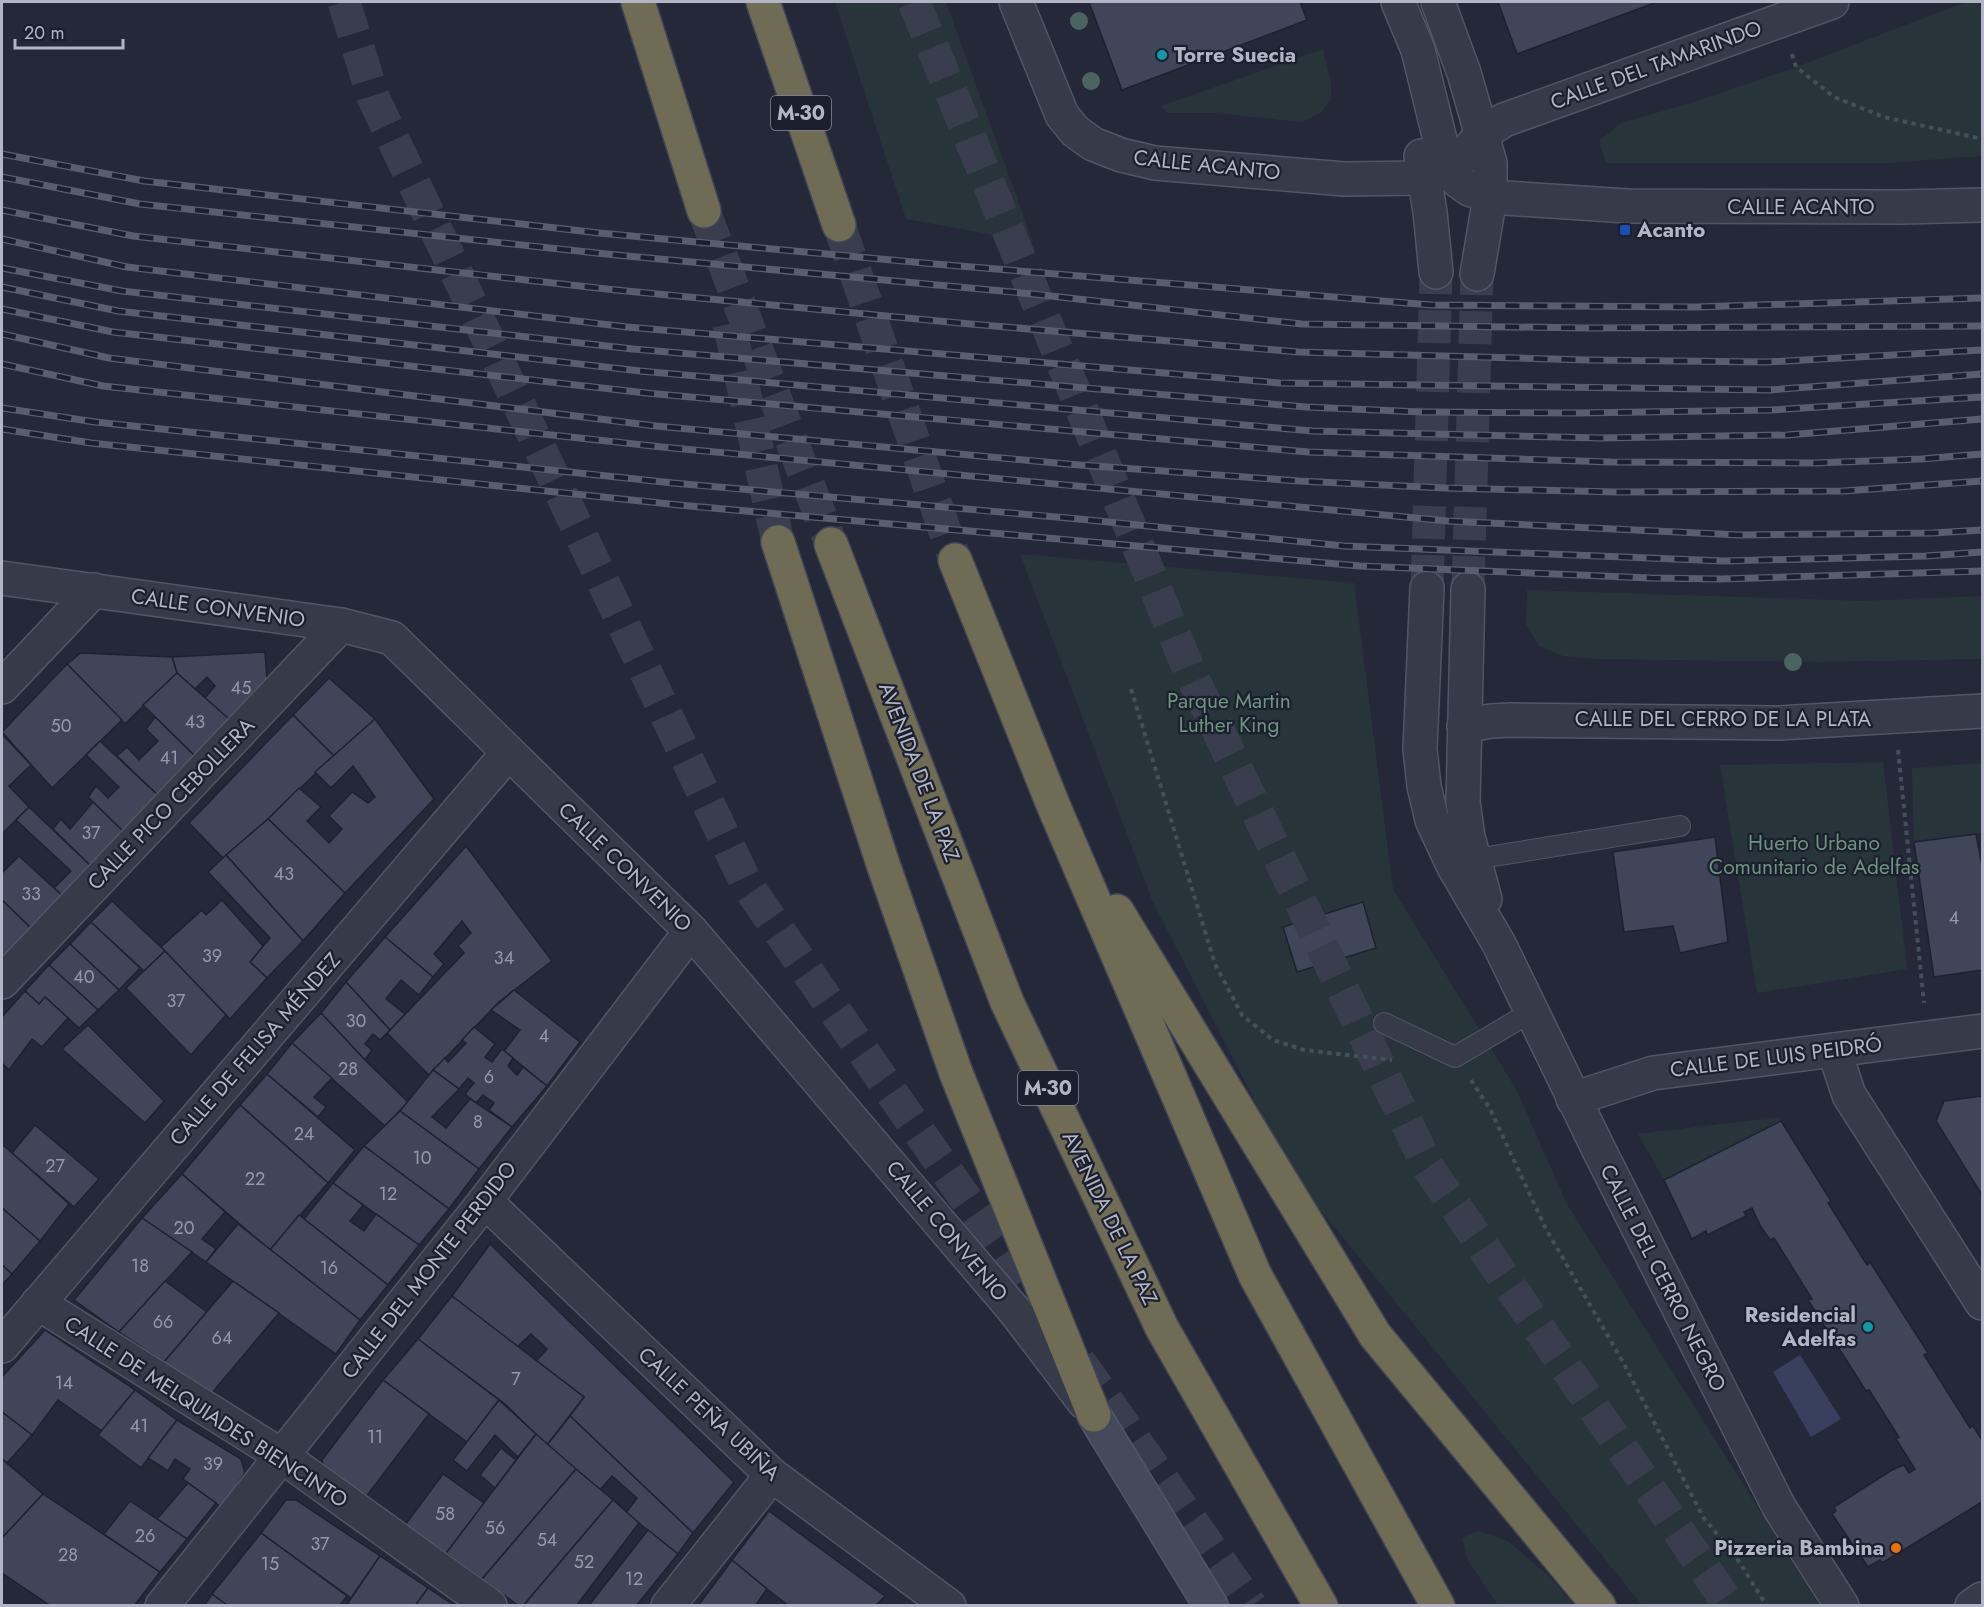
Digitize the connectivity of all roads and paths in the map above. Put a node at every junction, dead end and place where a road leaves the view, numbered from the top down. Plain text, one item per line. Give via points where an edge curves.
1 (626, 2) edge
2 (638, 2) edge
3 (763, 2) edge
4 (1016, 2) edge
5 (1379, 2) edge
6 (1398, 2) edge
7 (1438, 2) edge
8 (1832, 2) edge
9 (1792, 53) dead end
10 (656, 54) junction
11 (1435, 114) junction
12 (1482, 134) junction
13 (1983, 139) edge
14 (1437, 173) junction
15 (1490, 197) junction
16 (1983, 205) edge
17 (704, 211) tunnel mouth
18 (839, 225) tunnel mouth
19 (1436, 272) tunnel mouth
20 (1478, 274) tunnel mouth
21 (778, 542) tunnel mouth
22 (831, 544) tunnel mouth
23 (955, 560) tunnel mouth
24 (2, 578) edge
25 (1427, 588) tunnel mouth
26 (1468, 589) tunnel mouth
27 (94, 590) junction
28 (341, 625) junction
29 (2, 687) edge
30 (1131, 689) dead end
31 (1983, 711) edge
32 (1894, 717) junction
33 (1464, 726) junction
34 (508, 753) junction
35 (1054, 807) junction
36 (1680, 826) dead end
37 (1474, 859) junction
38 (691, 931) junction
39 (1499, 944) junction
40 (2, 982) edge
41 (1531, 1012) junction
42 (1384, 1023) dead end
43 (1983, 1031) edge
44 (1928, 1038) junction
45 (1834, 1050) junction
46 (1455, 1057) junction
47 (1573, 1099) junction
48 (485, 1201) junction
49 (38, 1303) junction
50 (1983, 1304) edge
51 (2, 1346) edge
52 (1094, 1415) junction
53 (282, 1455) junction
54 (772, 1475) junction
55 (1983, 1599) edge
56 (930, 1601) edge
57 (1434, 1601) edge
58 (162, 1605) edge
59 (490, 1605) edge
60 (668, 1605) edge
61 (1211, 1605) edge
62 (1321, 1605) edge
63 (1599, 1605) edge
64 (1767, 1605) edge
65 (1842, 1605) edge
66 (1972, 1605) edge

1 - 10 highway
2 - 10 highway
3 - 18 highway, M-30
4 - 14 street, CALLE ACANTO via 1062,115 1075,131 1094,144 1121,155 1155,163 1344,179
5 - 14 street via 1399,56 1417,127
6 - 11 street, CALLE ACANTO via 1418,50
7 - 12 street
8 - 12 street, CALLE DEL TAMARINDO via 1504,120
9 - 13 path via 1796,67 1834,97 1884,117
10 - 17 highway
11 - 12 street via 1455,133
11 - 14 street, CALLE ACANTO via 1444,156
12 - 14 street via 1460,160
12 - 15 street via 1490,163
14 - 15 street, CALLE ACANTO
14 - 19 street via 1430,212
15 - 16 street, CALLE ACANTO via 1627,206
15 - 20 street
21 - 52 highway via 956,1073
22 - 62 highway, AVENIDA DE LA PAZ / M-30 via 1007,1002 1162,1328
23 - 35 highway
24 - 27 street, CALLE CONVENIO
25 - 39 street, CALLE DEL CERRO NEGRO via 1420,749 1424,786 1432,820 1454,867
26 - 33 street, CALLE DEL CERRO NEGRO
27 - 28 street, CALLE CONVENIO
27 - 29 street
28 - 34 street, CALLE CONVENIO via 392,638
28 - 40 street, CALLE PICO CEBOLLERA
30 - 46 path via 1215,964 1242,1015 1273,1040 1304,1050 1415,1062
31 - 32 street, CALLE DEL CERRO DE LA PLATA
32 - 33 street, CALLE DEL CERRO DE LA PLATA via 1770,723 1511,720
32 - 44 path
33 - 37 street, CALLE DEL CERRO NEGRO via 1463,802
34 - 38 street, CALLE CONVENIO
34 - 49 street, CALLE DE FELISA MÉNDEZ
35 - 57 highway via 1255,1275
35 - 63 highway via 1375,1335
36 - 37 lane
37 - 39 street, CALLE DEL CERRO NEGRO
38 - 48 street, CALLE DEL MONTE PERDIDO
38 - 52 street, CALLE CONVENIO via 1014,1310
39 - 41 street, CALLE DEL CERRO NEGRO
41 - 46 lane
41 - 47 street, CALLE DEL CERRO NEGRO
42 - 46 lane
43 - 44 street, CALLE DE LUIS PEIDRÓ
44 - 45 street, CALLE DE LUIS PEIDRÓ
45 - 47 street, CALLE DE LUIS PEIDRÓ via 1653,1073
45 - 50 street via 1849,1095
46 - 64 path via 1490,1109 1546,1229 1623,1362 1703,1517 1736,1557
47 - 65 street, CALLE DEL CERRO NEGRO via 1779,1507
48 - 53 street, CALLE DEL MONTE PERDIDO
48 - 54 street, CALLE PEÑA UBIÑA
49 - 51 street, CALLE DE FELISA MÉNDEZ
49 - 53 street, CALLE DE MELQUIADES BIENCINTO
52 - 61 main road
53 - 58 street, CALLE DEL MONTE PERDIDO
53 - 59 street, CALLE DE MELQUIADES BIENCINTO
54 - 56 street, CALLE PEÑA UBIÑA
54 - 60 street
55 - 66 street

